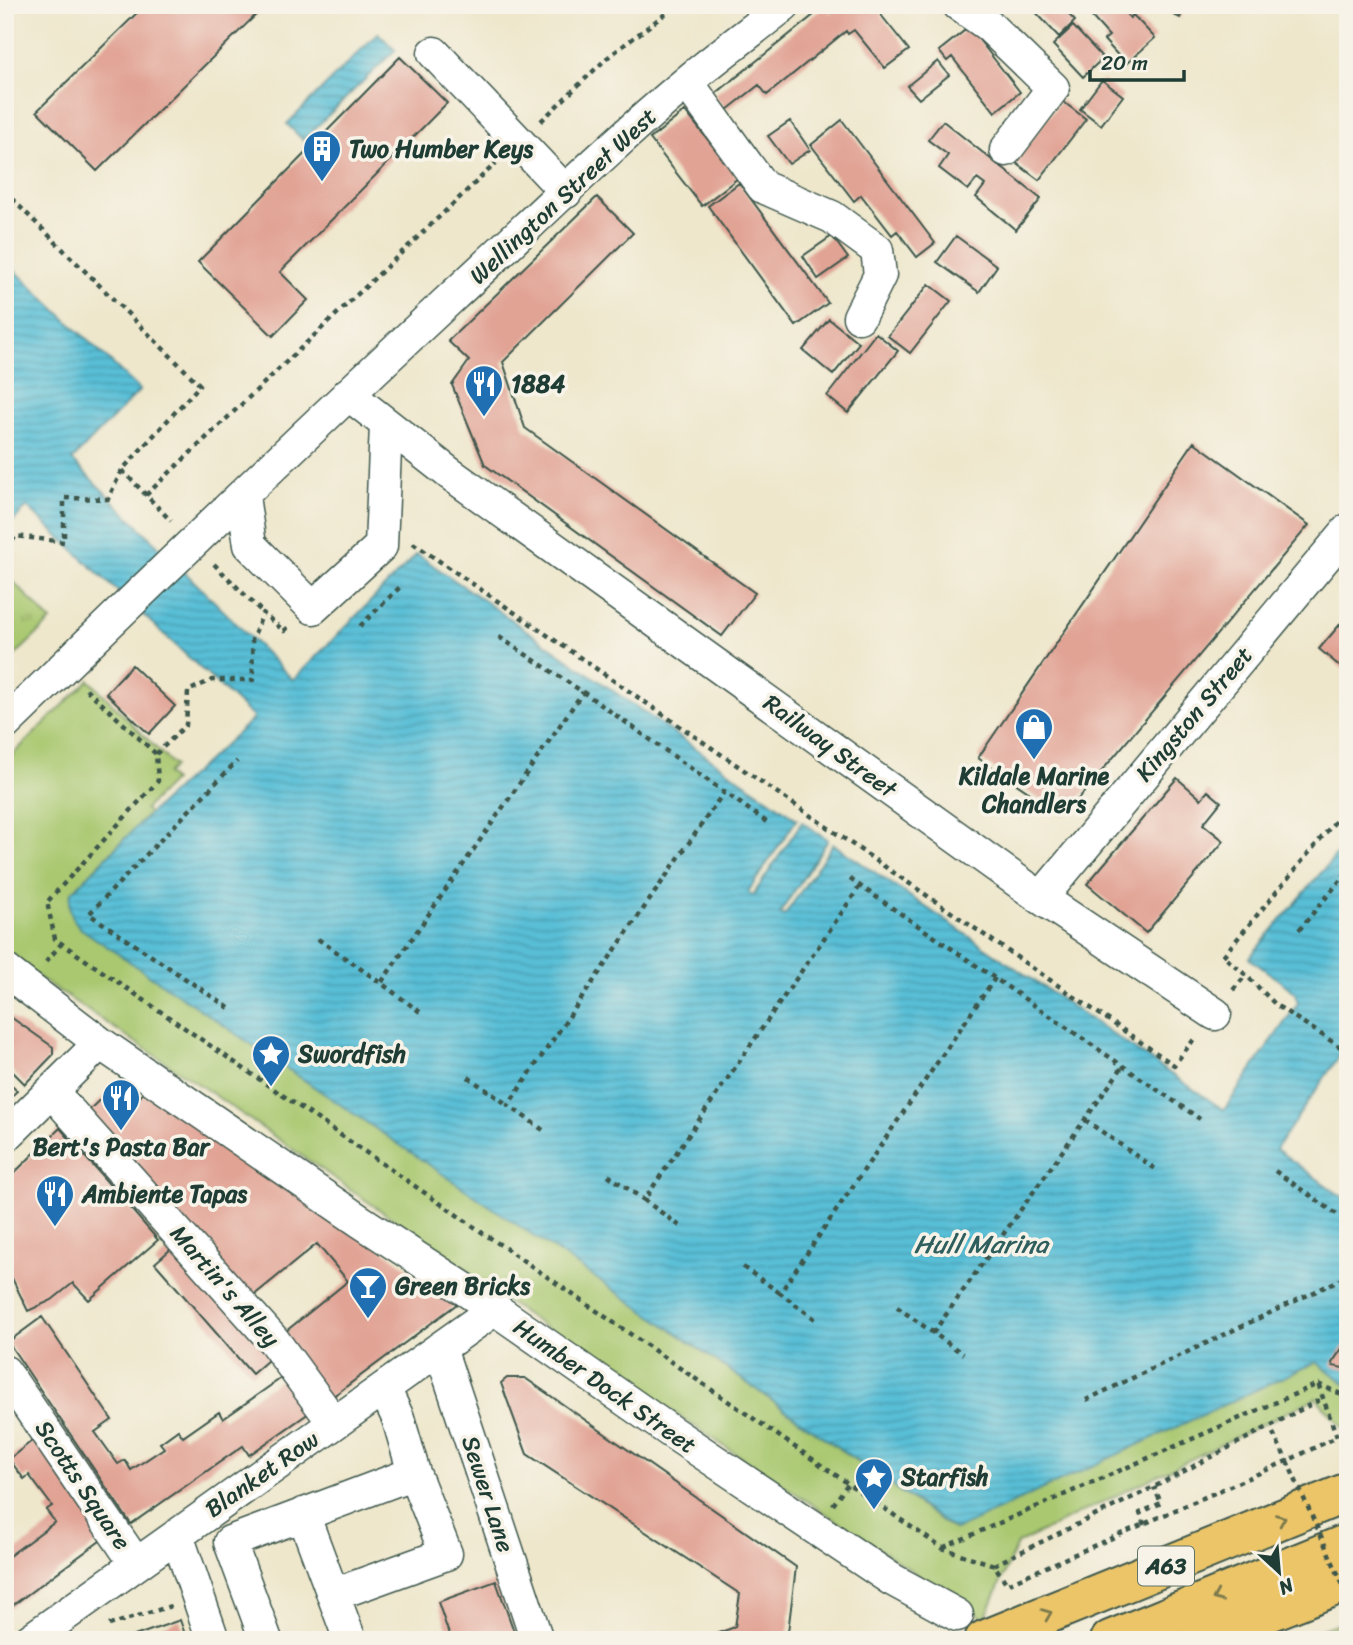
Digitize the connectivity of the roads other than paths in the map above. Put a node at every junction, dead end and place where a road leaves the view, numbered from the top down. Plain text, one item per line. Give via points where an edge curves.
1 (784, 5) edge
2 (959, 5) edge
3 (435, 53) dead end
4 (687, 82) junction
5 (1006, 150) dead end
6 (566, 192) junction
7 (859, 317) dead end
8 (348, 394) junction
9 (386, 425) junction
10 (243, 496) junction
11 (1343, 544) edge
12 (5, 724) edge
13 (1041, 898) junction
14 (5, 970) edge
15 (1215, 1014) road end
16 (92, 1037) junction
17 (52, 1092) junction
18 (5, 1137) edge
19 (495, 1309) junction
20 (440, 1348) junction
21 (5, 1372) edge
22 (384, 1388) junction
23 (334, 1423) junction
24 (414, 1473) junction
25 (1348, 1492) edge
26 (303, 1514) junction
27 (177, 1535) junction
28 (1348, 1543) edge
29 (136, 1564) junction
30 (1348, 1581) edge
31 (333, 1595) junction
32 (971, 1627) edge
33 (67, 1631) edge
34 (30, 1640) edge
35 (213, 1640) edge
36 (266, 1640) edge
37 (350, 1640) edge
38 (537, 1640) edge
39 (1110, 1640) edge
40 (1198, 1640) edge

1 - 4 street, Wellington Street West
2 - 5 street via 989,26 1053,89
3 - 6 street
4 - 6 street, Wellington Street West
4 - 7 street via 763,187 832,216 877,250 880,275
6 - 8 street, Wellington Street West
8 - 9 street
8 - 10 street, Wellington Street West
9 - 10 street via 381,546 313,608 250,545
9 - 13 street, Railway Street
10 - 12 street, Wellington Street West
11 - 13 street, Kingston Street
13 - 15 street, Railway Street
14 - 16 street, Humber Dock Street
16 - 17 street
16 - 19 street, Humber Dock Street
17 - 18 street
17 - 23 street, Martin's Alley via 274,1341
19 - 20 street, Blanket Row
19 - 32 street, Humber Dock Street via 881,1572
20 - 22 street, Blanket Row
20 - 38 street, Sewer Lane
21 - 29 street, Scotts Square
22 - 23 street, Blanket Row
22 - 24 street
23 - 27 street, Blanket Row
24 - 26 street
24 - 31 street via 446,1554
32 -> 25 highway, A63
26 - 31 street
26 - 36 street via 230,1542
27 - 29 street, Blanket Row
27 - 35 street
28 -> 39 highway, A63
29 - 33 street, Blanket Row
30 - 40 highway
31 - 37 street
33 - 34 street, Blanket Row

